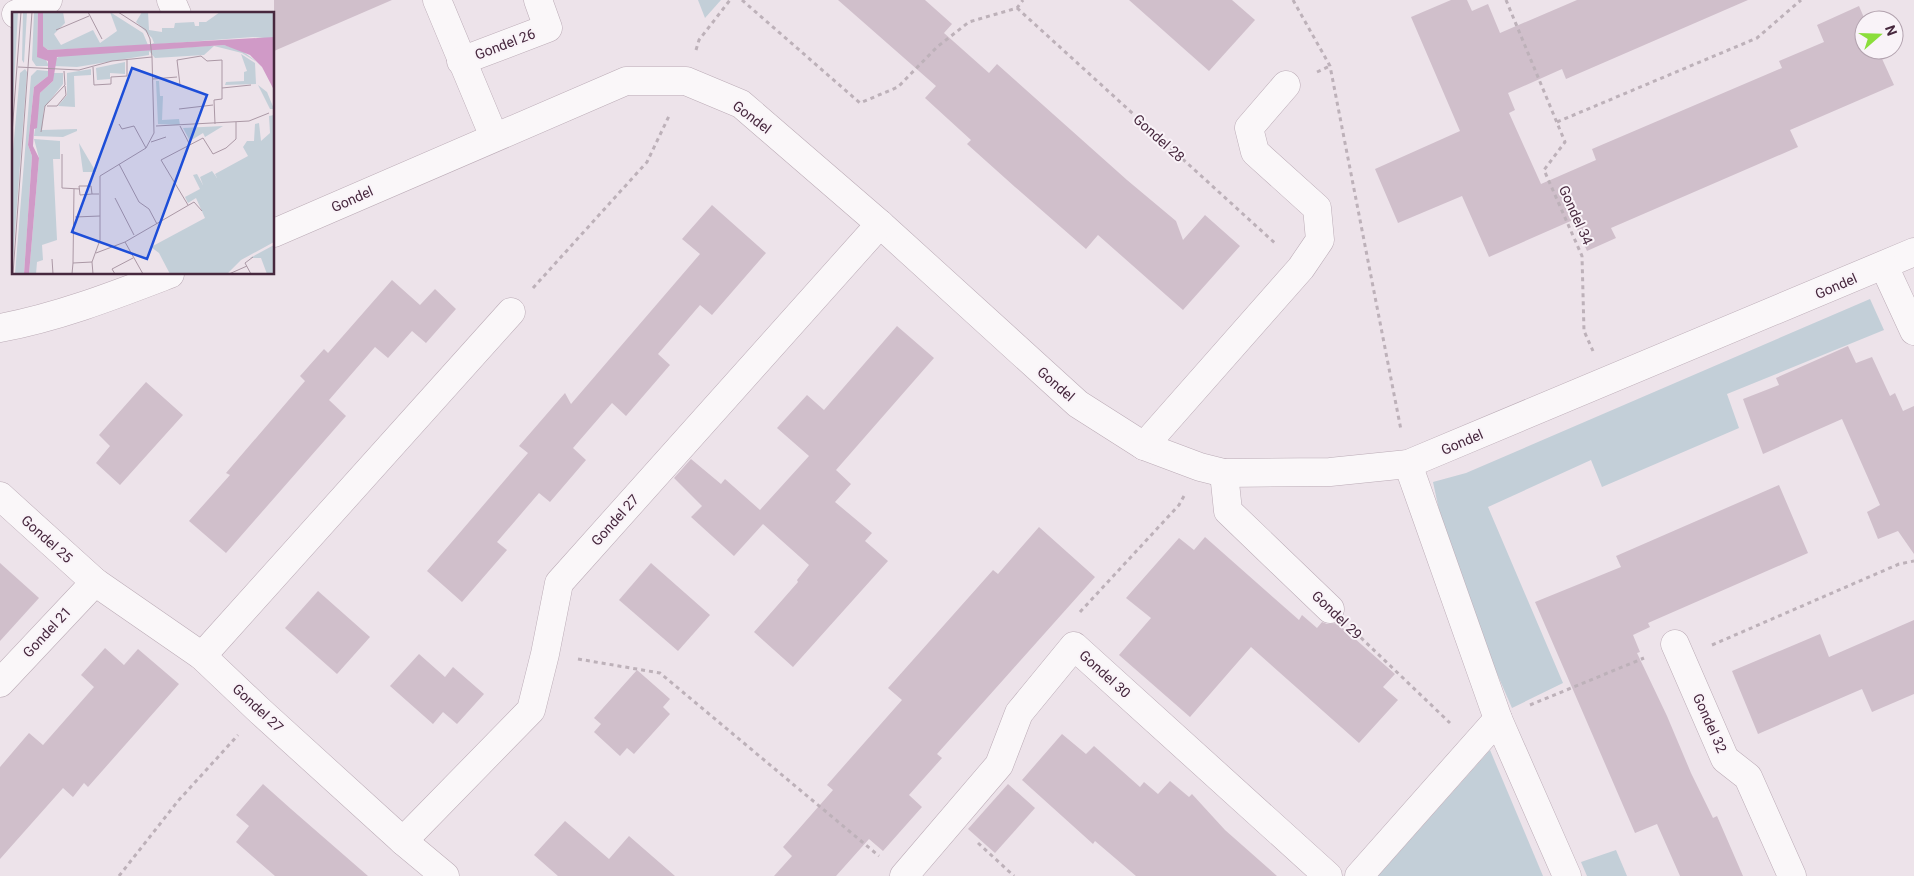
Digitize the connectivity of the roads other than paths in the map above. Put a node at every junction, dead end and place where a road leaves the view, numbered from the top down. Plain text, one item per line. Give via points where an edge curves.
1 (48, 0) edge
2 (171, 0) edge
3 (437, 0) edge
4 (538, 0) edge
5 (20, 12) edge
6 (176, 12) edge
7 (12, 15) edge
8 (0, 21) edge
9 (461, 61) junction
10 (1286, 85) dead end
11 (494, 137) junction
12 (880, 224) junction
13 (275, 232) edge
14 (1914, 252) edge
15 (1884, 266) junction
16 (167, 275) edge
17 (511, 312) road end
18 (0, 328) edge
19 (1914, 331) edge
20 (1144, 446) junction
21 (1408, 464) junction
22 (1212, 470) junction
23 (0, 496) edge
24 (95, 582) junction
25 (1330, 609) road end
26 (1675, 644) dead end
27 (202, 656) junction
28 (0, 683) edge
29 (1498, 719) junction
30 (403, 841) junction
31 (445, 876) edge
32 (904, 876) edge
33 (1328, 876) edge
34 (1359, 876) edge
35 (1567, 876) edge
36 (1792, 876) edge

1 - 5 street
2 - 6 street
3 - 9 street, Gondel 26
4 - 9 street, Gondel 26 via 548,28
7 - 8 street
9 - 11 street, Gondel 26
10 - 20 street via 1249,128 1255,152 1316,208 1320,240 1302,268
11 - 12 street, Gondel via 626,80 686,81 740,104
11 - 13 street, Gondel
12 - 20 street, Gondel via 1078,404
12 - 30 street, Gondel 27 via 559,583 531,710
14 - 15 street, Gondel
15 - 19 street
15 - 21 street, Gondel
16 - 18 street via 99,301
17 - 27 street
20 - 22 street, Gondel
21 - 22 street, Gondel via 1330,472
21 - 29 street
22 - 25 street, Gondel 29 via 1228,511
23 - 24 street, Gondel 25
24 - 27 street, Gondel 27
24 - 28 street, Gondel 21
26 - 36 street, Gondel 32 via 1725,759 1748,777
27 - 30 street, Gondel 27
29 - 34 street
29 - 35 street
30 - 31 street, Gondel 27
32 - 33 street, Gondel 30 via 999,765 1019,712 1074,646

